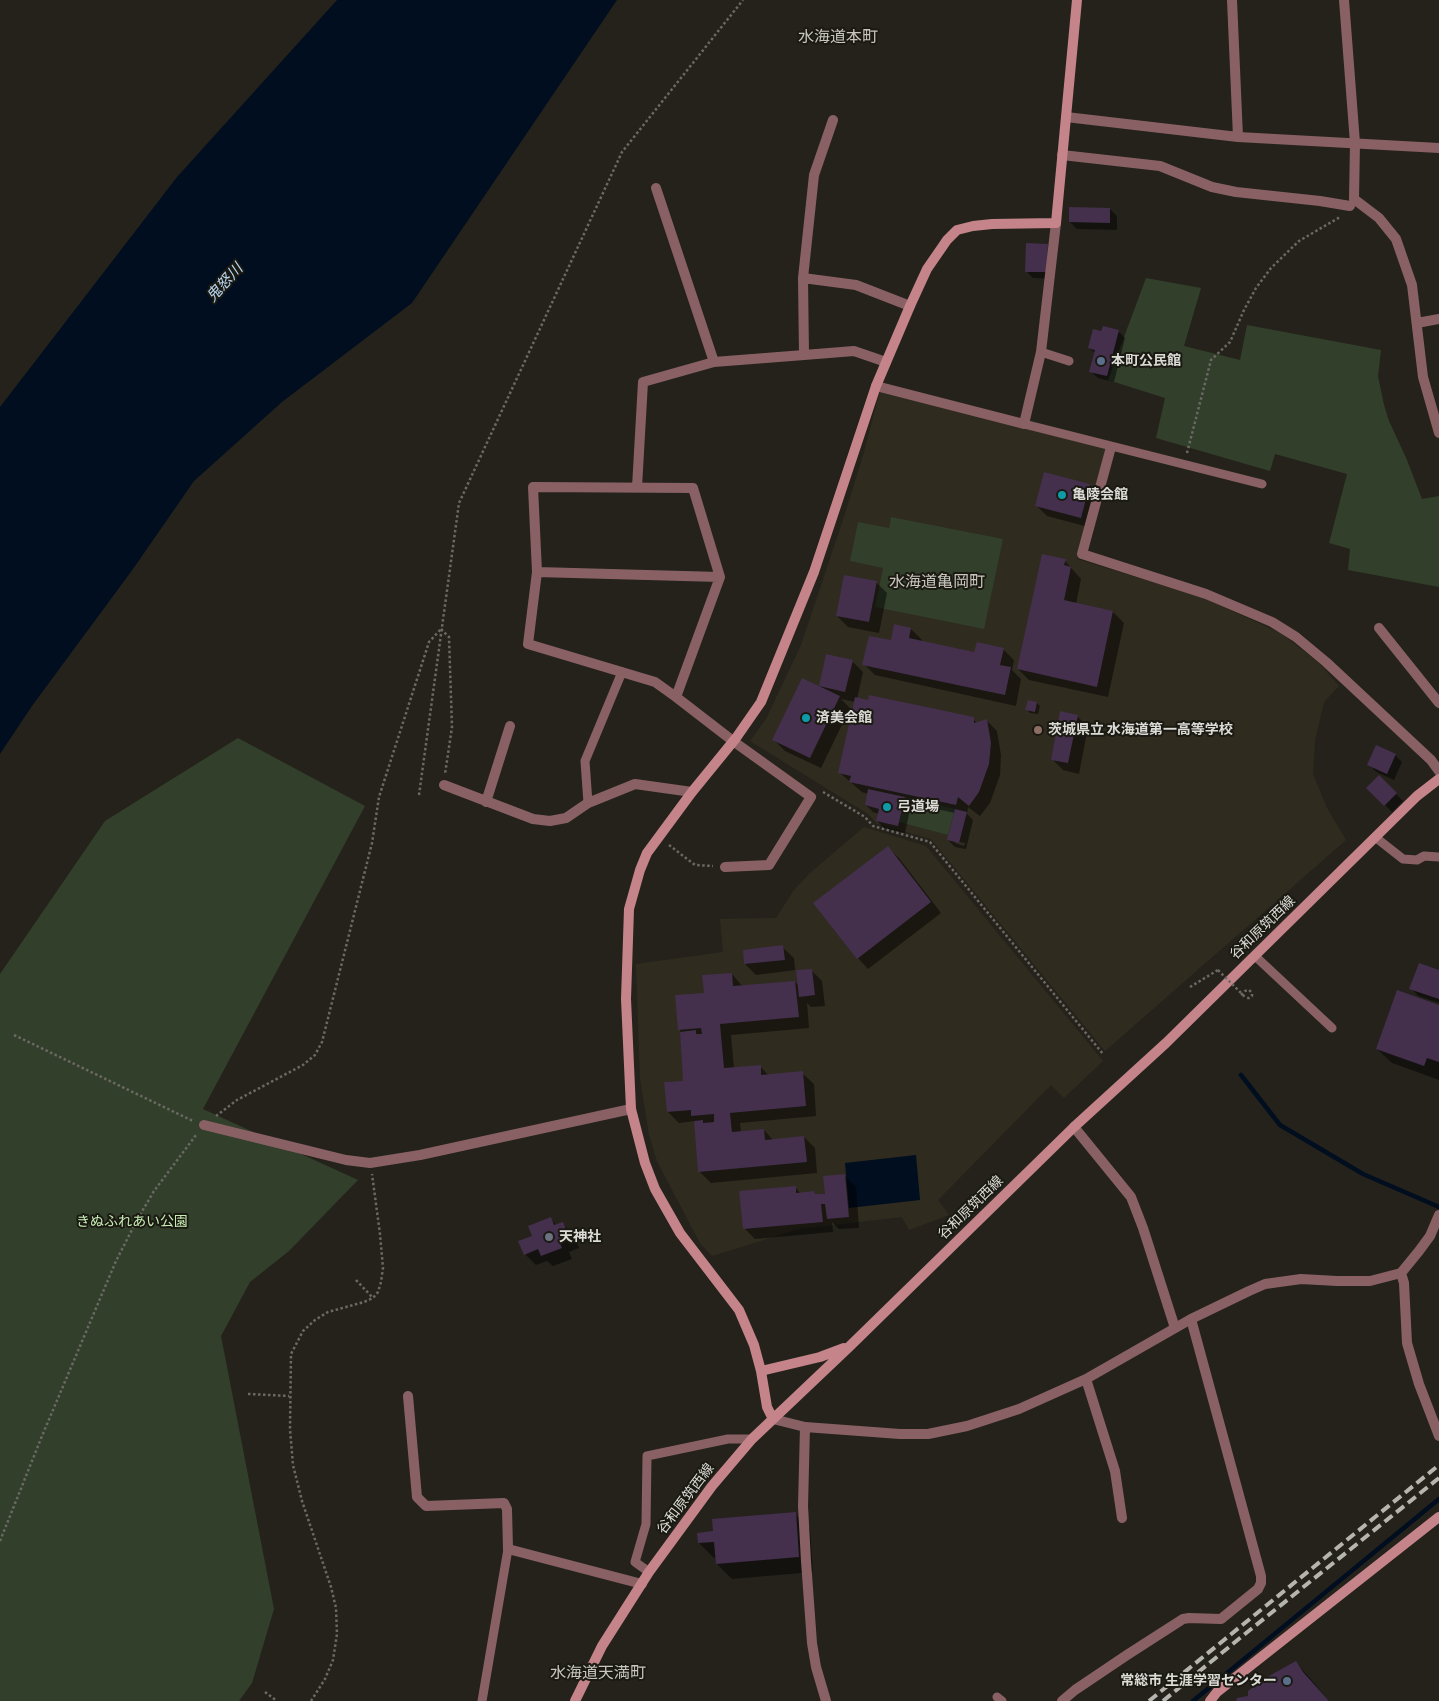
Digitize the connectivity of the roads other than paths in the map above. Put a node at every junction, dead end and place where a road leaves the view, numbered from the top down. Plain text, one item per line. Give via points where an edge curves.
1 (1077, 0) edge
2 (1232, 0) edge
3 (1344, 0) edge
4 (1066, 117) junction
5 (833, 120) dead end
6 (1238, 137) junction
7 (1355, 143) junction
8 (1439, 148) edge
9 (1062, 155) junction
10 (656, 188) dead end
11 (1349, 207) junction
12 (1056, 223) junction
13 (803, 278) junction
14 (910, 306) junction
15 (1439, 319) edge
16 (1417, 323) junction
17 (1041, 352) junction
18 (804, 355) junction
19 (1069, 361) dead end
20 (714, 362) junction
21 (886, 362) junction
22 (876, 386) junction
23 (1024, 424) junction
24 (1439, 432) edge
25 (1111, 447) junction
26 (1262, 484) dead end
27 (636, 487) junction
28 (537, 572) junction
29 (720, 577) junction
30 (1379, 628) dead end
31 (622, 672) junction
32 (676, 697) junction
33 (1439, 703) edge
34 (510, 726) dead end
35 (733, 742) junction
36 (1439, 770) edge
37 (1439, 779) edge
38 (444, 785) road end
39 (692, 792) junction
40 (486, 802) junction
41 (588, 803) junction
42 (1375, 837) junction
43 (1439, 857) edge
44 (725, 866) road end
45 (1255, 956) junction
46 (1332, 1028) dead end
47 (631, 1109) junction
48 (204, 1125) road end
49 (1074, 1127) junction
50 (1439, 1215) edge
51 (1401, 1273) junction
52 (1191, 1319) junction
53 (1175, 1328) junction
54 (850, 1346) junction
55 (761, 1371) junction
56 (1086, 1379) junction
57 (408, 1396) dead end
58 (773, 1420) junction
59 (805, 1428) junction
60 (1439, 1436) edge
61 (752, 1439) junction
62 (1439, 1517) edge
63 (1122, 1518) dead end
64 (508, 1549) junction
65 (649, 1572) junction
66 (642, 1584) junction
67 (482, 1701) edge
68 (575, 1701) edge
69 (826, 1701) edge
70 (1062, 1701) edge
71 (1210, 1701) edge

1 - 4 street
2 - 6 street
3 - 7 street
4 - 6 street
4 - 9 street
5 - 13 street via 814,175
6 - 7 street
7 - 8 street
7 - 11 street
9 - 11 street via 1160,166 1212,187
9 - 12 street
10 - 20 street
11 - 16 street via 1379,218 1396,238 1412,285
12 - 14 street via 992,224 957,230 927,269
12 - 17 street
13 - 14 street via 856,285
13 - 18 street
14 - 21 street
15 - 16 street
16 - 24 street via 1422,377
17 - 19 lane
17 - 23 street
18 - 20 street
18 - 21 street via 854,352
20 - 27 street via 643,382
21 - 22 street
22 - 23 street
22 - 35 street via 798,614 761,702
23 - 25 lane
25 - 26 lane
25 - 36 street via 1082,554 1206,594 1272,622 1333,668
27 - 28 street via 533,487
27 - 29 street via 693,488
28 - 29 street
28 - 31 street via 528,644
29 - 32 street
30 - 33 street
31 - 32 street via 656,682
31 - 41 lane via 585,761
32 - 35 street
34 - 40 street
35 - 39 street
35 - 44 street via 811,797 770,865
37 - 42 street, 谷和原筑西線
38 - 40 street
39 - 41 street via 635,784
39 - 47 street via 647,853 628,908 626,999
40 - 41 street via 533,819 550,821 566,818
42 - 43 lane via 1403,858
42 - 45 street, 谷和原筑西線
45 - 46 lane
45 - 49 street, 谷和原筑西線
47 - 48 street via 370,1163
47 - 55 street via 645,1163 656,1189 680,1233 738,1310 754,1345
49 - 53 street via 1131,1197
49 - 54 street, 谷和原筑西線
50 - 51 street via 1430,1236
51 - 52 street via 1370,1281 1279,1281 1248,1290
51 - 60 street via 1407,1343
52 - 53 street
52 - 70 street via 1261,1583 1221,1619 1183,1619
53 - 56 street
54 - 55 street
54 - 58 street, 谷和原筑西線
55 - 58 street via 764,1395
56 - 59 street via 1019,1409 968,1426 928,1434
56 - 63 street via 1115,1471
57 - 64 street via 417,1497 426,1506 504,1503
58 - 59 street
58 - 61 street, 谷和原筑西線
59 - 69 street via 803,1506 812,1643
61 - 65 street, 谷和原筑西線 via 712,1486
61 - 65 lane via 728,1439 647,1456 646,1524 636,1562
62 - 71 street via 1233,1679
64 - 66 street
64 - 67 lane
65 - 66 street, 谷和原筑西線
66 - 68 street, 谷和原筑西線 via 602,1646

